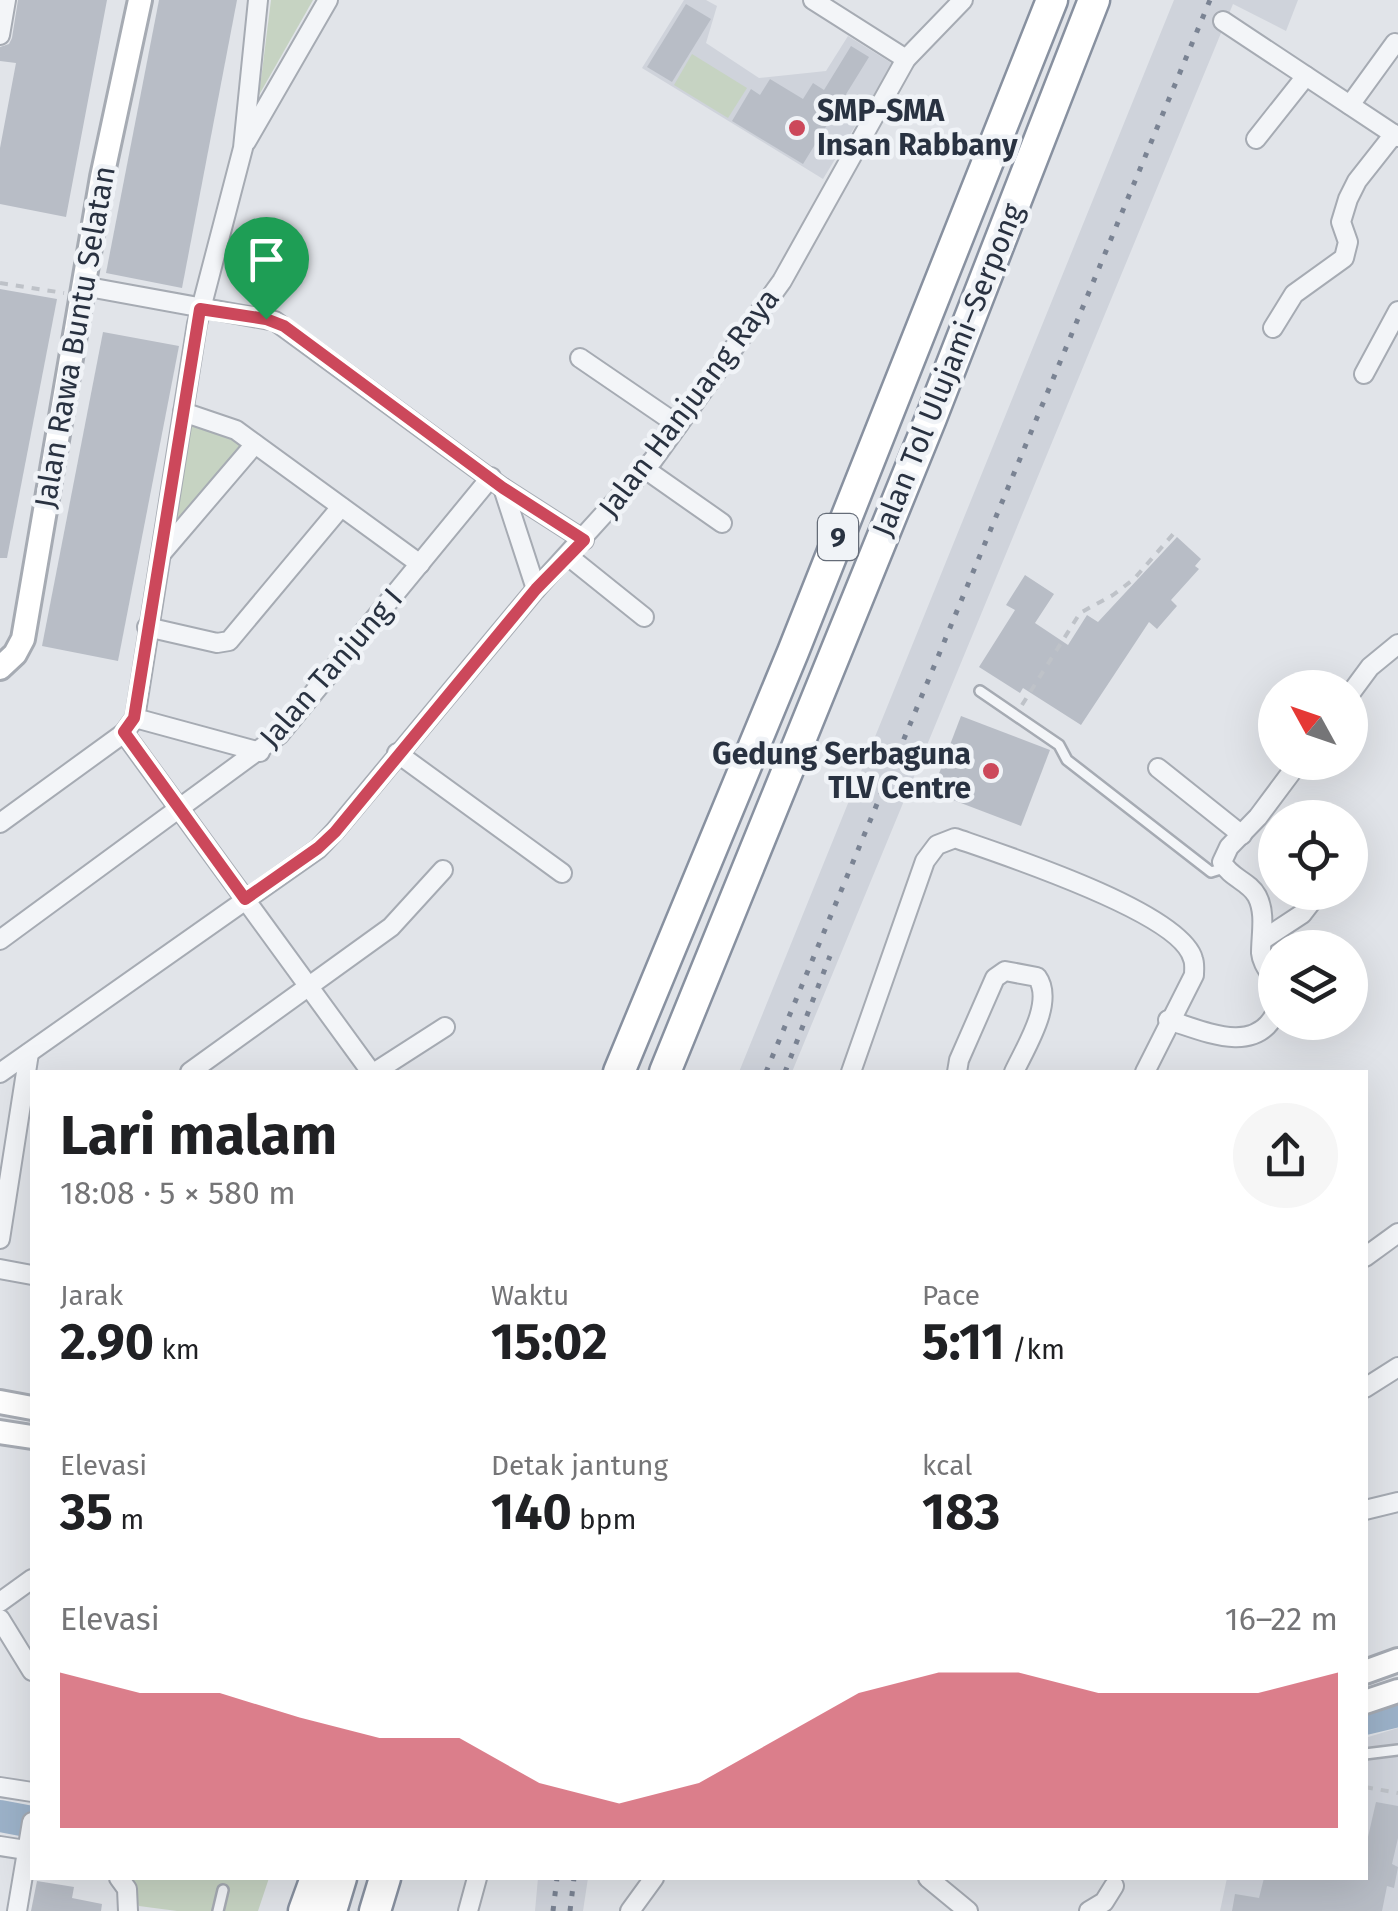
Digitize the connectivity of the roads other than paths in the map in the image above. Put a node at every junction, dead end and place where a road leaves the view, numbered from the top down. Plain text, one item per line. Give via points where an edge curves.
1 (6, 0) edge
2 (140, 0) edge
3 (258, 0) edge
4 (328, 0) edge
5 (814, 0) edge
6 (963, 0) edge
7 (1052, 0) edge
8 (1094, 0) edge
9 (1223, 20) dead end
10 (0, 36) edge
11 (1395, 43) dead end
12 (906, 59) junction
13 (1306, 76) junction
14 (1350, 105) junction
15 (1396, 135) edge
16 (1256, 139) dead end
17 (243, 148) junction
18 (82, 291) junction
19 (200, 309) junction
20 (1398, 311) edge
21 (1273, 328) dead end
22 (580, 358) dead end
23 (1364, 374) dead end
24 (183, 412) junction
25 (678, 425) junction
26 (255, 444) junction
27 (645, 469) junction
28 (497, 482) junction
29 (341, 506) junction
30 (722, 523) dead end
31 (584, 540) junction
32 (159, 556) junction
33 (568, 556) junction
34 (420, 564) junction
35 (536, 589) junction
36 (644, 617) dead end
37 (147, 627) junction
38 (1398, 644) edge
39 (0, 668) edge
40 (1368, 670) edge
41 (980, 691) dead end
42 (130, 725) junction
43 (260, 752) junction
44 (398, 752) junction
45 (1158, 768) dead end
46 (1284, 780) edge
47 (181, 809) junction
48 (0, 823) edge
49 (1242, 834) junction
50 (1224, 868) junction
51 (443, 870) dead end
52 (562, 873) dead end
53 (245, 899) junction
54 (1305, 910) edge
55 (1263, 930) edge
56 (1278, 930) edge
57 (0, 940) edge
58 (308, 986) junction
59 (1168, 1020) junction
60 (445, 1027) dead end
61 (1258, 1032) edge
62 (29, 1053) junction
63 (193, 1070) edge
64 (371, 1070) edge
65 (376, 1070) edge
66 (620, 1070) edge
67 (665, 1070) edge
68 (852, 1070) edge
69 (956, 1070) edge
70 (1015, 1070) edge
71 (1145, 1070) edge
72 (0, 1073) edge
73 (6, 1164) edge
74 (1398, 1232) edge
75 (0, 1238) edge
76 (1368, 1255) edge
77 (0, 1269) edge
78 (30, 1275) edge
79 (1398, 1367) edge
80 (1368, 1386) edge
81 (0, 1402) edge
82 (30, 1408) edge
83 (0, 1432) edge
84 (30, 1437) edge
85 (1398, 1502) edge
86 (1368, 1509) edge
87 (30, 1580) edge
88 (0, 1602) edge
89 (0, 1619) edge
90 (1398, 1660) edge
91 (30, 1668) edge
92 (1368, 1671) edge
93 (1398, 1691) edge
94 (1368, 1701) edge
95 (1398, 1750) edge
96 (1368, 1754) edge
97 (0, 1787) edge
98 (30, 1792) edge
99 (30, 1841) edge
100 (0, 1846) edge
101 (120, 1880) edge
102 (315, 1880) edge
103 (339, 1880) edge
104 (384, 1880) edge
105 (400, 1880) edge
106 (476, 1880) edge
107 (653, 1880) edge
108 (930, 1880) edge
109 (1114, 1886) dead end
110 (223, 1890) dead end
111 (17, 1911) edge
112 (128, 1911) edge
113 (218, 1911) edge
114 (304, 1911) edge
115 (330, 1911) edge
116 (375, 1911) edge
117 (392, 1911) edge
118 (468, 1911) edge
119 (630, 1911) edge
120 (968, 1911) edge
121 (1089, 1911) edge

1 - 10 street
2 - 18 street, Jalan Rawa Buntu Selatan
3 - 17 street
4 - 17 street
5 - 12 street
6 - 12 street, Jalan Hanjuang Raya
7 - 66 highway, Jalan Tol Ulujami–Serpong / 9
8 - 67 highway, Jalan Tol Ulujami–Serpong / 9
9 - 13 street
11 - 14 street
12 - 25 street, Jalan Hanjuang Raya via 782,281
13 - 14 street
13 - 16 street
14 - 15 street
15 - 21 street via 1348,199 1341,222 1348,242 1344,258 1294,294
17 - 19 street
18 - 19 street
18 - 39 street, Jalan Rawa Buntu Selatan via 23,639
19 - 24 street
19 - 28 street via 276,322
20 - 23 street
22 - 25 street
24 - 26 street
24 - 32 street
25 - 27 street, Jalan Hanjuang Raya
26 - 29 street
26 - 32 street
27 - 30 street
27 - 31 street, Jalan Hanjuang Raya
28 - 31 street
28 - 34 street, Jalan Tanjung I
28 - 35 street
29 - 34 street
29 - 37 street via 228,641
31 - 33 street, Jalan Hanjuang Raya
32 - 37 street
33 - 35 street, Jalan Hanjuang Raya
33 - 36 street
34 - 43 street, Jalan Tanjung I
35 - 44 street, Jalan Hanjuang Raya
37 - 42 street
38 - 40 street
41 - 50 lane via 1059,745 1066,760 1211,872
42 - 43 street
42 - 47 street
42 - 48 street
43 - 47 street, Jalan Tanjung I
44 - 52 street
44 - 53 street, Jalan Hanjuang Raya via 318,848
45 - 49 street
46 - 49 street
47 - 53 street
47 - 57 street, Jalan Tanjung I
49 - 50 street via 1225,852
50 - 55 street via 1258,898
51 - 58 street via 391,926
53 - 58 street
53 - 62 street, Jalan Hanjuang Raya
54 - 56 street
58 - 63 street
58 - 64 street
59 - 61 street via 1233,1040
59 - 68 street via 1194,975 1193,958 1167,930 1097,890 954,838 937,845 925,861
59 - 71 street
60 - 65 street
62 - 72 street, Jalan Hanjuang Raya
62 - 73 street
69 - 70 street via 995,978 1006,971 1037,978 1044,990
73 - 75 street
74 - 76 street
77 - 78 street
79 - 80 street
81 - 82 street
83 - 84 street
85 - 86 street
87 - 88 street
89 - 91 street
90 - 92 street
93 - 94 street
95 - 96 lane
97 - 98 street
99 - 100 street
99 - 111 street
101 - 112 street
102 - 114 highway
103 - 115 highway
104 - 116 highway
105 - 117 highway
106 - 118 street
107 - 119 street
108 - 120 street
109 - 121 street
110 - 113 lane

